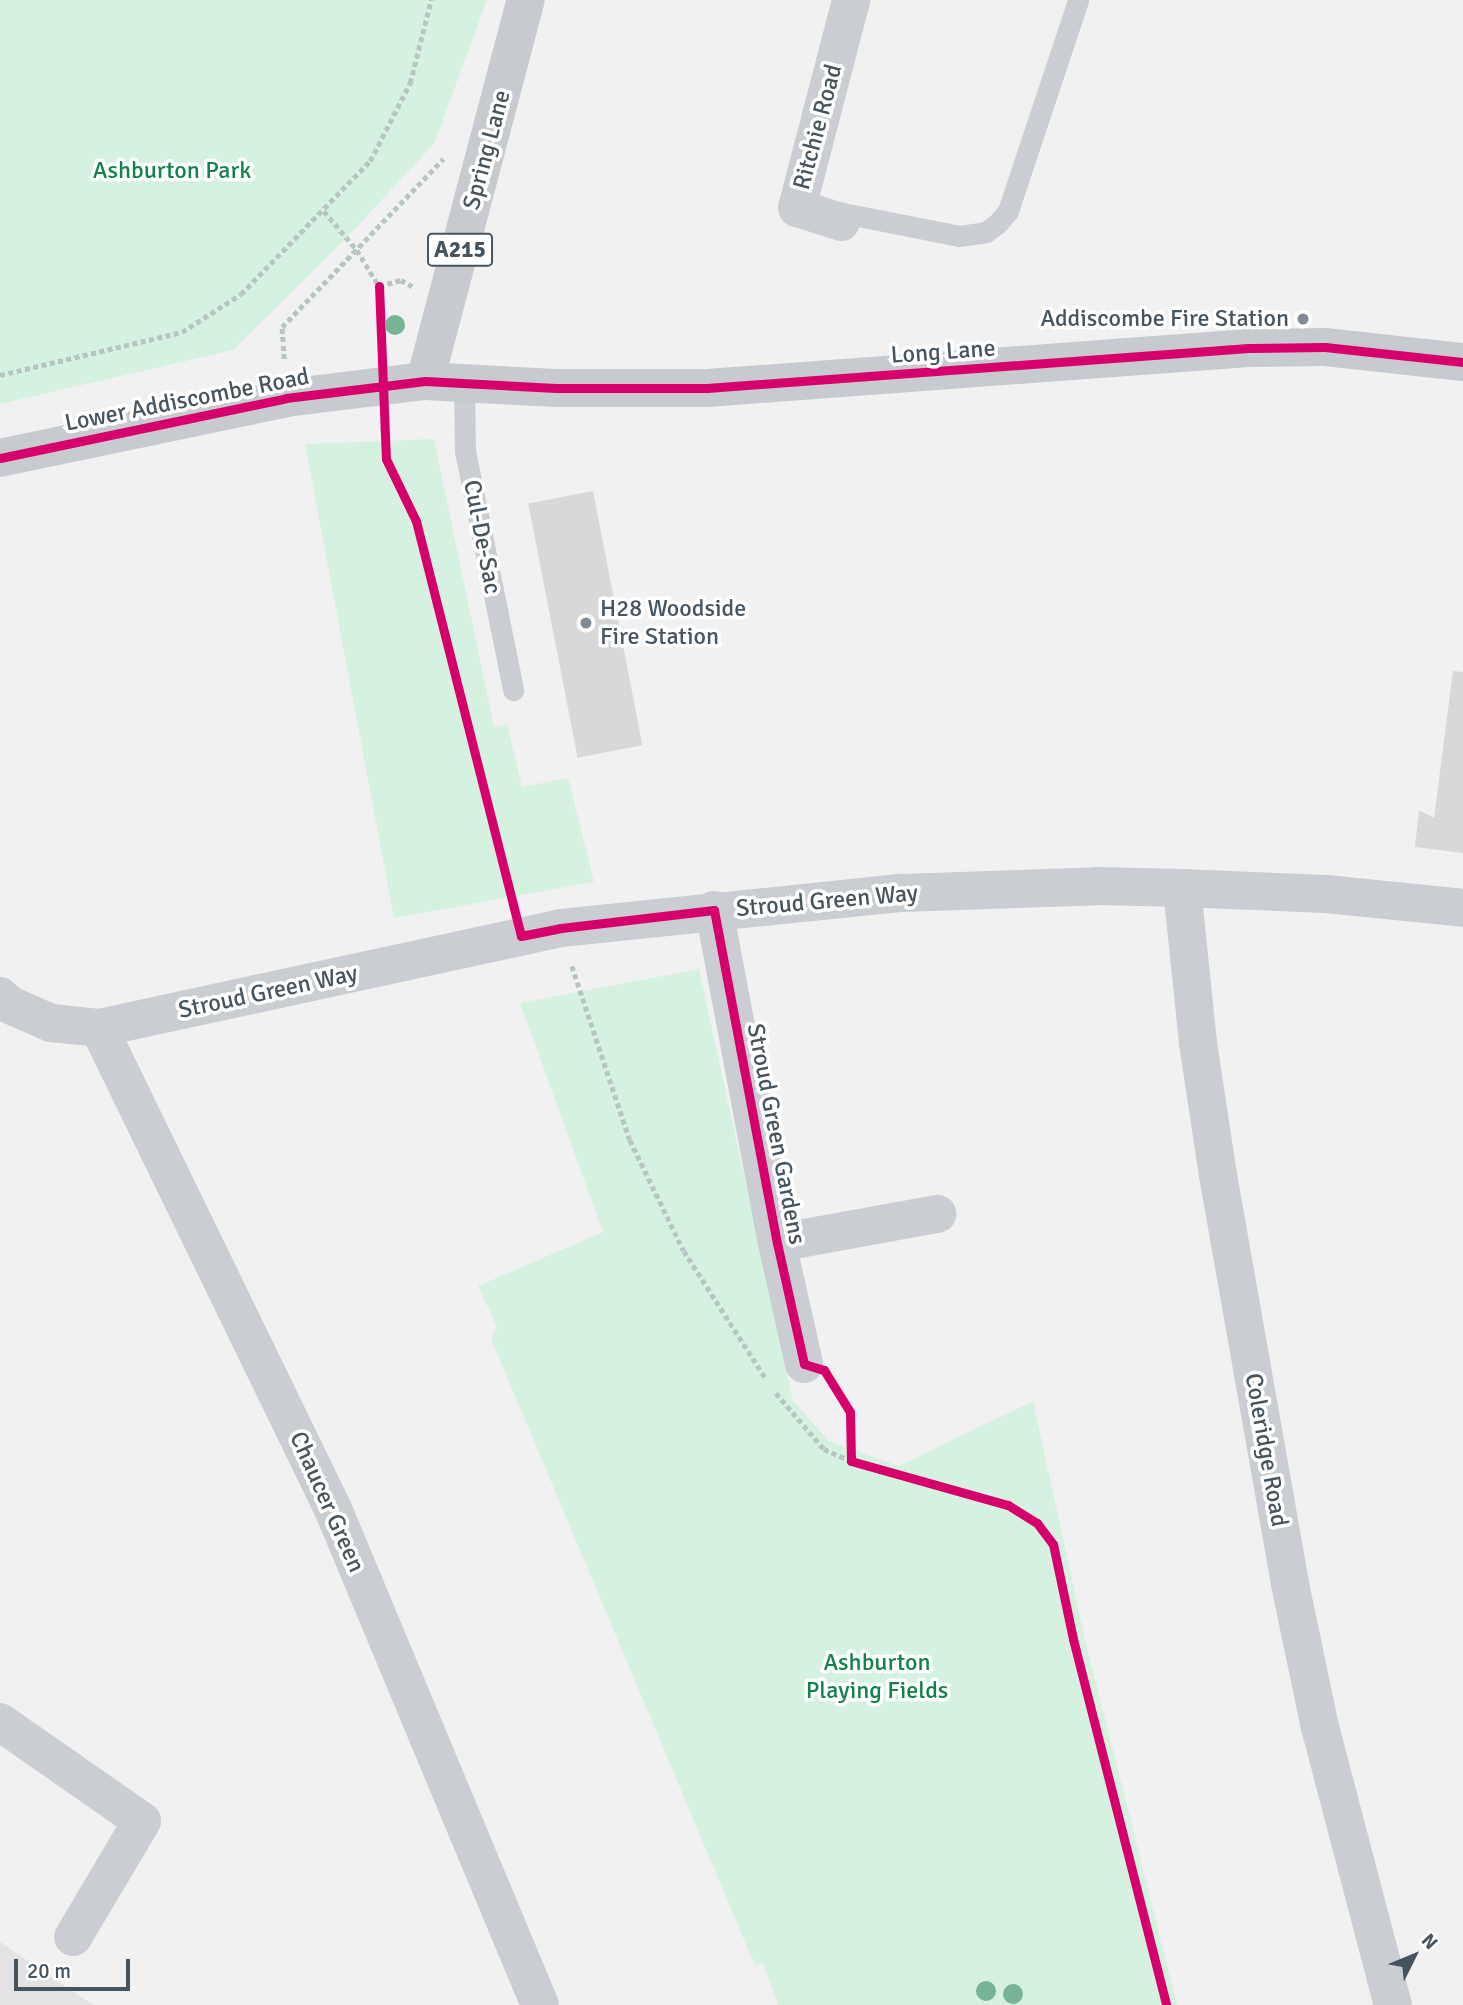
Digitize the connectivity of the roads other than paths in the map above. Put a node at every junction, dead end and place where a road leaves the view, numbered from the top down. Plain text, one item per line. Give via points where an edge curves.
1 (526, 0) edge
2 (851, 0) edge
3 (1078, 0) edge
4 (841, 222) joint
5 (1463, 362) edge
6 (425, 381) junction
7 (464, 382) junction
8 (0, 458) edge
9 (513, 690) dead end
10 (1182, 888) junction
11 (1463, 908) edge
12 (714, 910) junction
13 (0, 996) edge
14 (99, 1028) junction
15 (937, 1214) dead end
16 (777, 1242) junction
17 (804, 1364) dead end
18 (0, 1722) edge
19 (73, 1937) dead end
20 (531, 1998) edge
21 (1393, 2005) edge

1 - 6 main road, Spring Lane / A215
2 - 4 street, Ritchie Road via 797,208
3 - 4 lane via 1008,211 998,223 986,232 959,236 844,213
5 - 7 main road, Long Lane via 1325,347 1250,348 707,388 556,388
6 - 7 main road, Long Lane
6 - 8 main road, Lower Addiscombe Road via 286,398
7 - 9 lane, Cul-De-Sac via 465,450
10 - 11 street, Stroud Green Way via 1326,894
10 - 12 street, Stroud Green Way via 1086,886 902,893
10 - 21 street, Coleridge Road via 1216,1162 1290,1584 1320,1727
12 - 14 street, Stroud Green Way via 522,936
12 - 16 street, Stroud Green Gardens
13 - 14 street, Stroud Green Way via 51,1023
14 - 20 street, Chaucer Green via 333,1509
15 - 16 street, Stroud Green Gardens
16 - 17 street, Stroud Green Gardens
18 - 19 street via 142,1821

